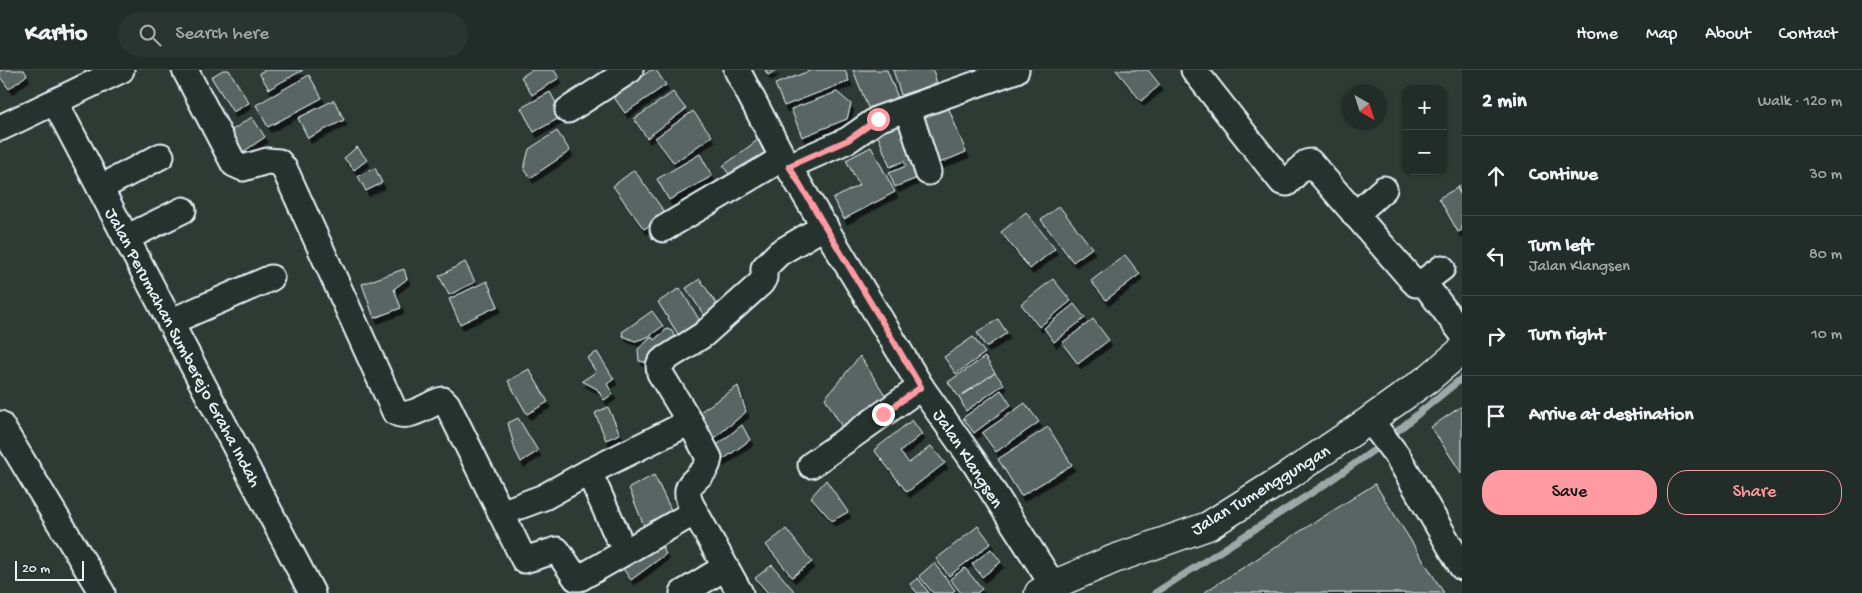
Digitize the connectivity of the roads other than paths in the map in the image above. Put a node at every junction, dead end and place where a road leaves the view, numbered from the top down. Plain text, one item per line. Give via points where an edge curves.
1 (121, 70) edge
2 (185, 70) edge
3 (630, 70) edge
4 (737, 70) edge
5 (1016, 70) edge
6 (1194, 70) edge
7 (55, 102) junction
8 (908, 109) junction
9 (568, 110) dead end
10 (0, 128) edge
11 (161, 156) dead end
12 (786, 162) junction
13 (928, 172) dead end
14 (100, 188) junction
15 (1384, 189) dead end
16 (184, 210) dead end
17 (1355, 215) junction
18 (825, 226) junction
19 (663, 229) dead end
20 (126, 238) junction
21 (271, 278) dead end
22 (170, 322) junction
23 (1462, 333) edge
24 (1462, 350) edge
25 (921, 387) junction
26 (690, 422) junction
27 (0, 424) edge
28 (1374, 425) junction
29 (811, 465) dead end
30 (589, 472) junction
31 (695, 512) junction
32 (501, 514) junction
33 (617, 535) dead end
34 (1462, 567) edge
35 (724, 568) junction
36 (1046, 589) edge
37 (102, 593) edge
38 (312, 593) edge
39 (683, 593) edge
40 (740, 593) edge

1 - 7 street
2 - 32 street via 234,164 242,168 267,161 279,162 285,170 395,412 407,415 443,400
3 - 9 street
4 - 12 street, Jalan Klangsen
5 - 8 street
6 - 17 street via 1282,182 1287,183 1306,162 1315,168
7 - 10 street
7 - 14 street, Jalan Perumahan Sumberejo Graha Indah
8 - 12 street via 878,119 848,140
8 - 13 street
11 - 14 street
12 - 18 street, Jalan Klangsen
12 - 19 street
14 - 20 street, Jalan Perumahan Sumberejo Graha Indah
15 - 17 street
16 - 20 street
17 - 23 street via 1416,284 1433,275
18 - 25 street, Jalan Klangsen
18 - 26 street via 779,253 764,268 761,284 703,336 662,361 660,373
20 - 22 street, Jalan Perumahan Sumberejo Graha Indah
21 - 22 street
22 - 38 street, Jalan Perumahan Sumberejo Graha Indah
24 - 28 street, Jalan Tumenggungan
25 - 29 street
25 - 36 street, Jalan Klangsen via 974,462
26 - 30 street
26 - 31 street via 709,458 707,466 686,493
27 - 37 street
28 - 34 street via 1398,457
28 - 36 street, Jalan Tumenggungan via 1208,526 1114,559
30 - 32 street via 544,497
30 - 33 street
31 - 32 street via 580,578 576,578 557,550 524,560
31 - 35 street
35 - 39 street
35 - 40 street

